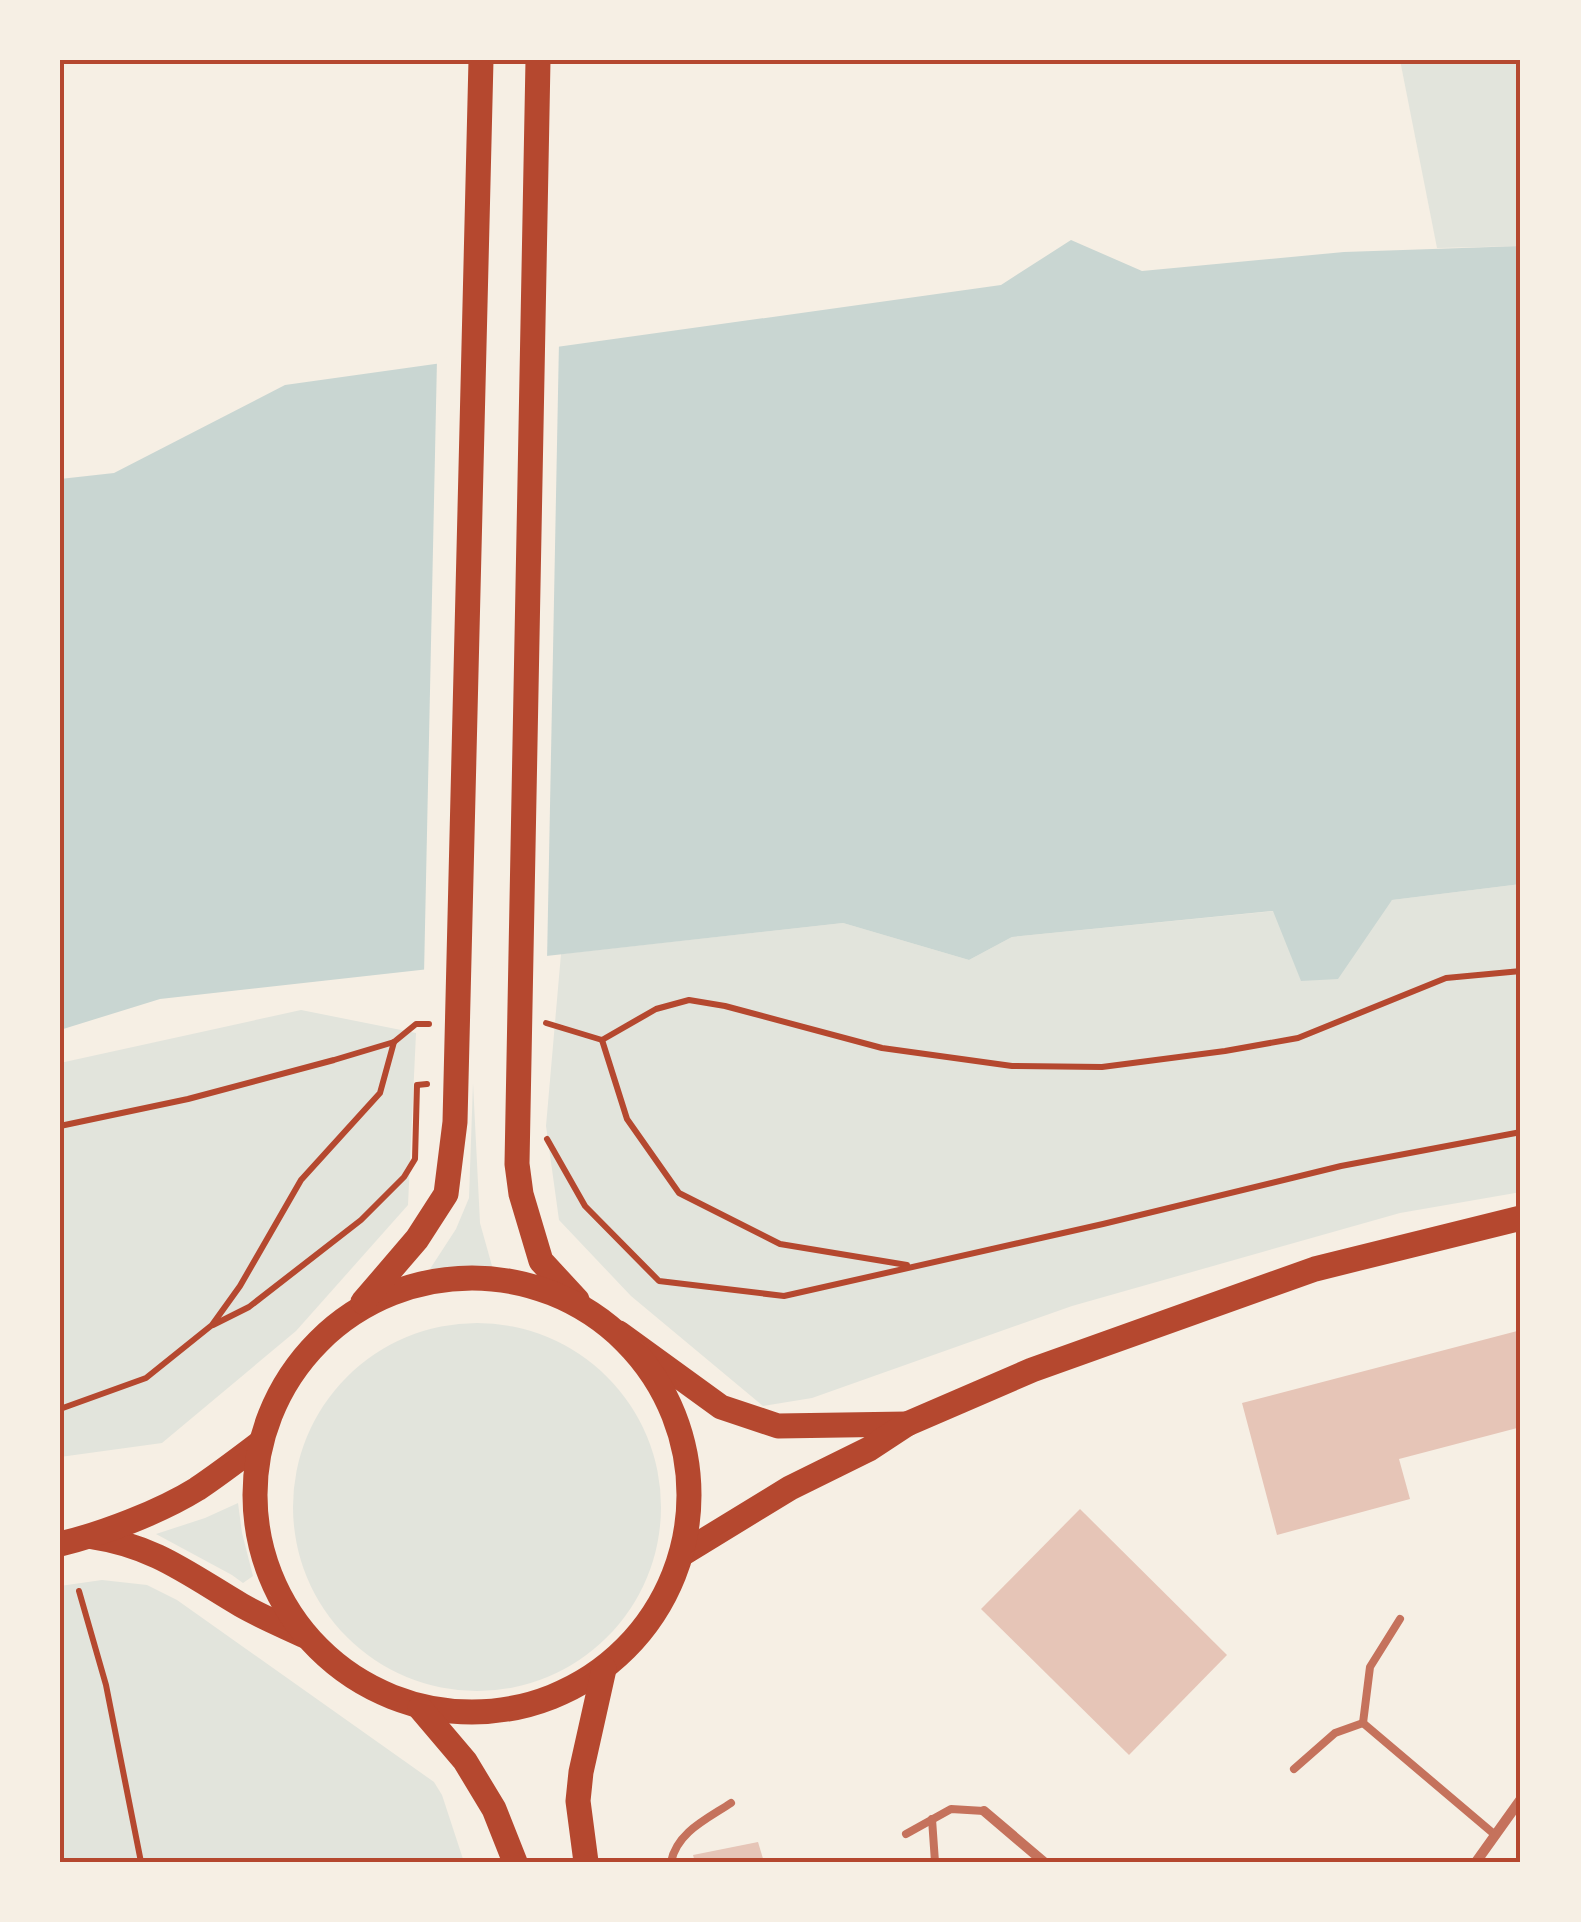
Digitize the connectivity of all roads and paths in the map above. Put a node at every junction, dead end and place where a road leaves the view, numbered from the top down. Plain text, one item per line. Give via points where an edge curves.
1 (481, 60) edge
2 (538, 60) edge
3 (1521, 971) edge
4 (656, 1008) dead end
5 (602, 1040) dead end
6 (422, 1084) dead end
7 (60, 1126) edge
8 (542, 1132) dead end
9 (1521, 1132) edge
10 (1521, 1218) edge
11 (913, 1266) junction
12 (584, 1307) junction
13 (356, 1310) junction
14 (212, 1326) junction
15 (618, 1333) junction
16 (60, 1409) edge
17 (907, 1424) junction
18 (260, 1444) junction
19 (93, 1537) junction
20 (60, 1544) edge
21 (682, 1554) junction
22 (79, 1591) dead end
23 (1400, 1619) dead end
24 (305, 1636) junction
25 (604, 1669) junction
26 (420, 1708) junction
27 (1363, 1723) junction
28 (1294, 1769) dead end
29 (1521, 1799) edge
30 (732, 1803) dead end
31 (984, 1810) joint
32 (932, 1819) junction
33 (906, 1834) dead end
34 (1494, 1834) junction
35 (141, 1862) edge
36 (515, 1862) edge
37 (586, 1862) edge
38 (671, 1862) edge
39 (935, 1862) edge
40 (1044, 1862) edge
41 (1476, 1862) edge

1 - 13 main road via 455,1122 446,1194
2 - 12 main road via 517,1164 541,1261
3 - 4 path via 1446,978 1298,1038 1102,1067 1012,1066 882,1048 689,1000
5 - 11 path via 627,1119 679,1193 780,1244
6 - 14 path via 415,1160 404,1176 361,1220
7 - 14 path via 188,1099 394,1042 380,1094 302,1180
8 - 11 path via 585,1206 659,1281 784,1296
9 - 11 path via 1341,1166
10 - 17 main road via 1315,1269 1032,1370
12 - 13 main road via 528,1284 470,1276 410,1285
12 - 15 main road
13 - 18 main road via 313,1346 280,1391
14 - 16 path via 146,1378
15 - 17 main road via 721,1407 778,1426
15 - 21 main road via 670,1403 686,1452 690,1503
17 - 21 main road
18 - 19 main road via 196,1490
18 - 24 main road via 254,1511 270,1578
19 - 20 main road
19 - 24 main road via 140,1548
21 - 25 main road via 652,1618
22 - 35 path via 106,1686
23 - 27 lane via 1370,1667
24 - 26 main road via 360,1683
25 - 26 main road via 547,1700 484,1714
25 - 37 main road via 578,1801
26 - 36 main road via 466,1761
27 - 28 lane via 1335,1733
27 - 34 lane
29 - 34 street
30 - 38 lane via 681,1837
31 - 32 lane via 951,1809
31 - 40 street
32 - 33 lane
32 - 39 lane
34 - 41 street

